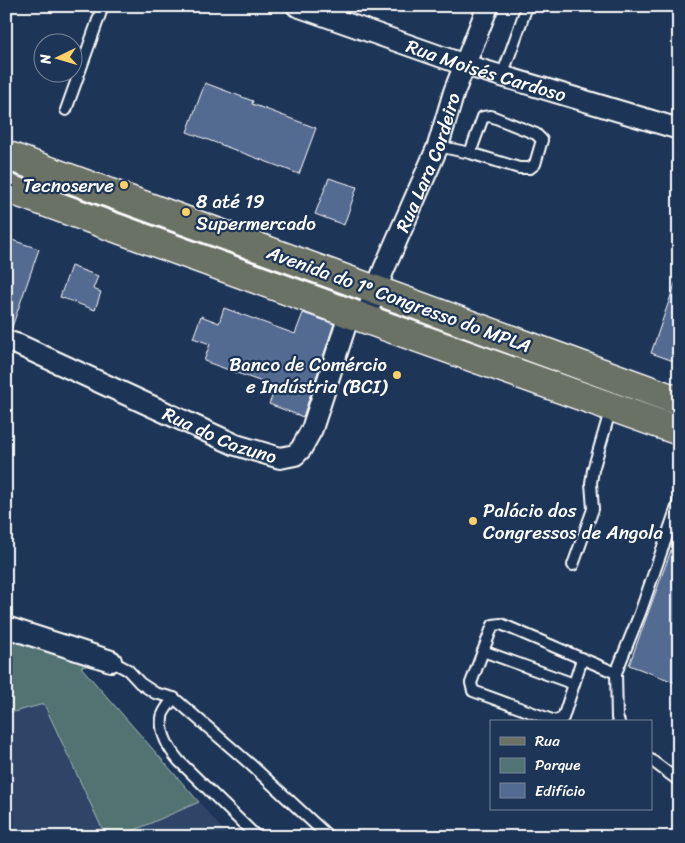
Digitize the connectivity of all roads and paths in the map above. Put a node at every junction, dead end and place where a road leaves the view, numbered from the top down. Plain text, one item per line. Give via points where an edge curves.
1 (103, 6) edge
2 (296, 6) edge
3 (488, 6) edge
4 (526, 6) edge
5 (465, 65) junction
6 (502, 76) junction
7 (66, 110) dead end
8 (679, 129) edge
9 (438, 146) junction
10 (470, 153) junction
11 (6, 155) edge
12 (6, 188) edge
13 (375, 290) junction
14 (357, 315) junction
15 (6, 342) edge
16 (679, 401) edge
17 (611, 408) junction
18 (679, 432) edge
19 (679, 500) edge
20 (573, 566) dead end
21 (6, 627) edge
22 (483, 651) junction
23 (582, 659) junction
24 (111, 661) joint
25 (616, 674) junction
26 (574, 684) junction
27 (174, 698) junction
28 (552, 720) edge
29 (558, 720) edge
30 (618, 720) edge
31 (652, 761) edge
32 (679, 781) edge
33 (257, 837) edge
34 (329, 837) edge

1 - 7 lane
2 - 5 street, Rua Moisés Cardoso
3 - 5 street, Rua Lara Cordeiro
4 - 6 lane
5 - 6 street, Rua Moisés Cardoso
5 - 9 street, Rua Lara Cordeiro
6 - 8 street, Rua Moisés Cardoso
9 - 10 lane
9 - 13 street, Rua Lara Cordeiro
10 - 10 lane via 483,117 487,116 536,134 542,140 535,164 530,168 519,168
11 - 13 main road, Avenida do 1º Congresso do MPLA via 47,166
12 - 14 main road, Avenida do 1º Congresso do MPLA
13 - 14 street, Rua Lara Cordeiro
13 - 16 main road, Avenida do 1º Congresso do MPLA
14 - 15 street, Rua do Cazuno via 312,430 301,449 286,458 236,445 19,345
14 - 17 main road, Avenida do 1º Congresso do MPLA
17 - 18 main road, Avenida do 1º Congresso do MPLA
17 - 20 lane via 593,470 592,509
19 - 25 lane
21 - 24 street
22 - 23 lane via 493,625 501,624
22 - 26 lane
22 - 28 lane via 471,683 473,691
23 - 25 lane
23 - 26 lane
24 - 27 lane via 128,670 155,693
25 - 30 lane
26 - 29 lane via 563,718
27 - 33 lane via 162,716 168,748
27 - 34 lane
31 - 32 lane

